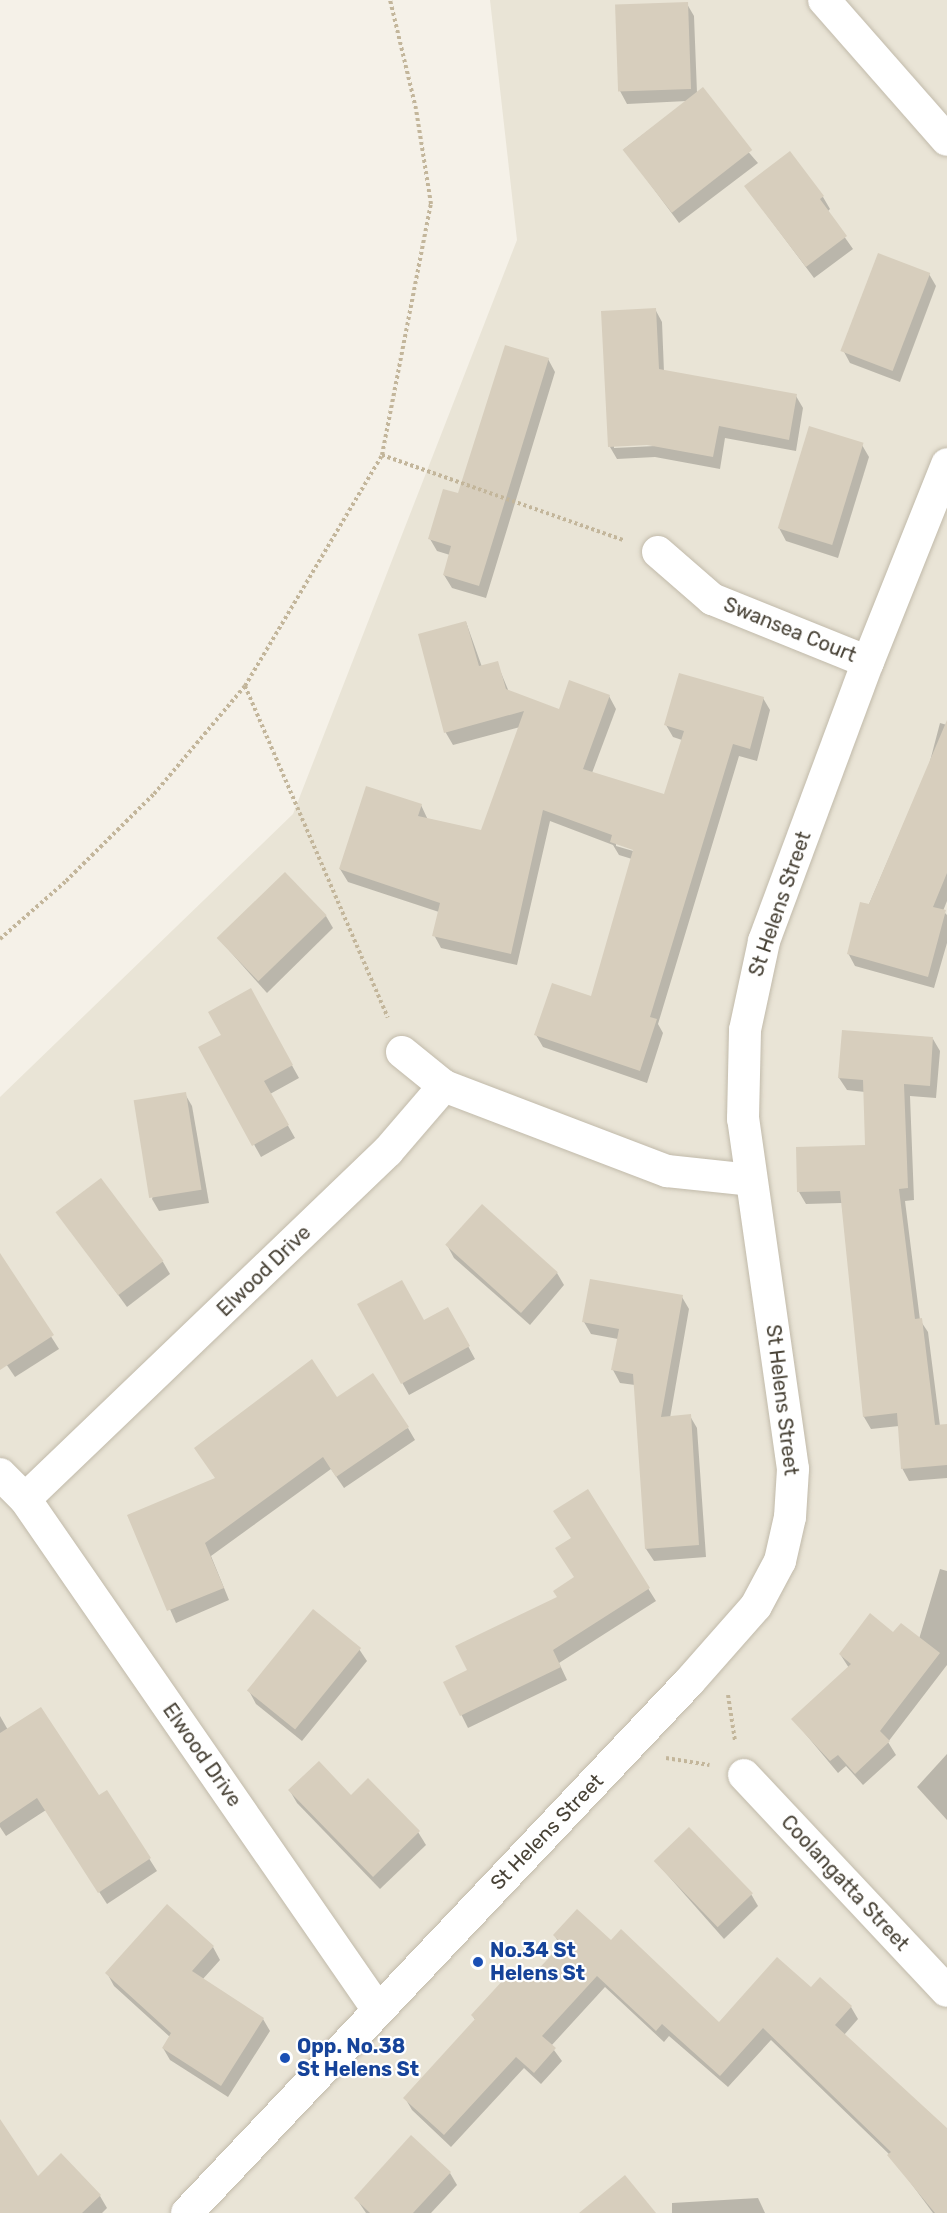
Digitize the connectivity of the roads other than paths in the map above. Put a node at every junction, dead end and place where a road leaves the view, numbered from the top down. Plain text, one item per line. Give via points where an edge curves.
1 (824, 0) edge
2 (947, 140) edge
3 (947, 464) edge
4 (658, 552) road end
5 (868, 662) junction
6 (402, 1052) road end
7 (444, 1086) junction
8 (751, 1180) junction
9 (0, 1474) edge
10 (25, 1499) junction
11 (744, 1775) road end
12 (947, 1991) edge
13 (378, 2010) junction
14 (188, 2213) edge

1 - 2 street
3 - 5 street, St Helens Street
4 - 5 street, Swansea Court via 712,599
5 - 8 street, St Helens Street via 764,941 753,983 742,1071
6 - 7 street
7 - 8 street via 667,1171
7 - 10 street, Elwood Drive via 388,1151
8 - 13 street, St Helens Street via 792,1458 790,1517 780,1561 756,1606 704,1666
9 - 10 street, Elwood Drive
10 - 13 street, Elwood Drive
11 - 12 street, Coolangatta Street
13 - 14 street, St Helens Street

